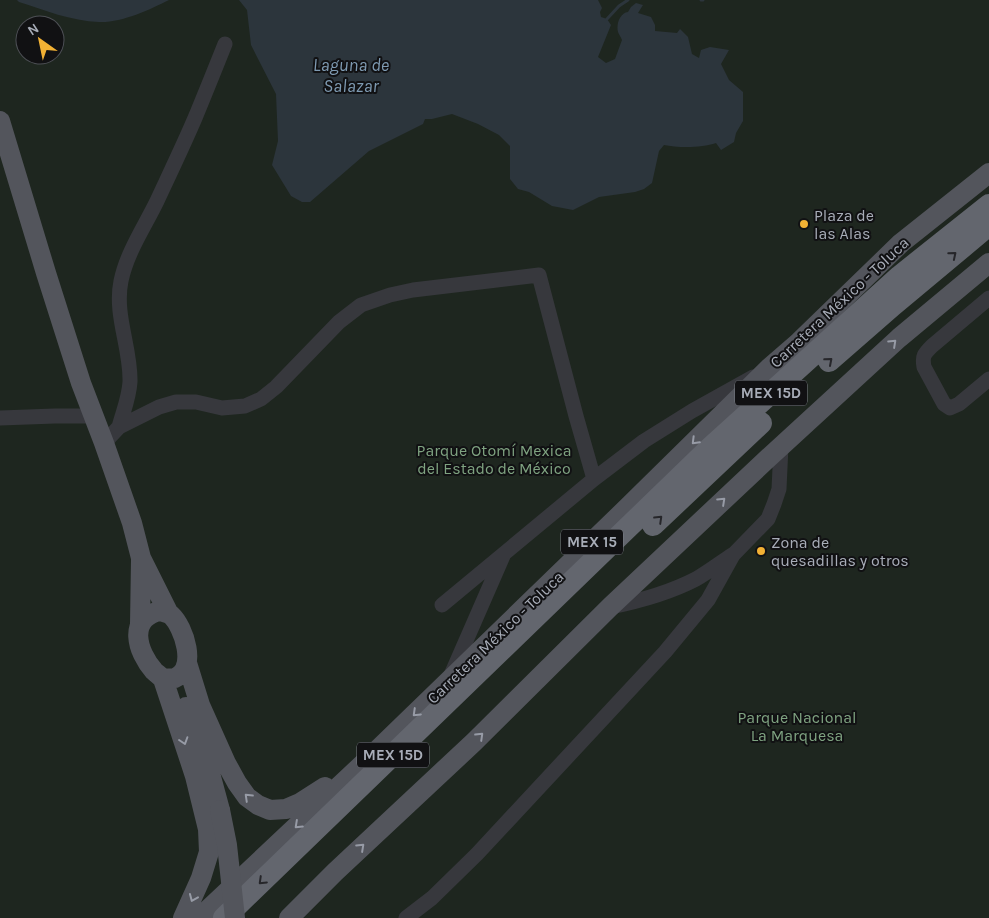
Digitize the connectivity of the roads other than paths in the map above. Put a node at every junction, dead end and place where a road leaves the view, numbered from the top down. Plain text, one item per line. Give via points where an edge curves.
1 (225, 44) dead end
2 (0, 121) edge
3 (989, 172) edge
4 (989, 187) edge
5 (989, 205) edge
6 (989, 225) edge
7 (989, 263) edge
8 (989, 298) edge
9 (769, 368) junction
10 (989, 378) edge
11 (94, 416) junction
12 (0, 418) edge
13 (119, 427) junction
14 (104, 443) junction
15 (781, 446) junction
16 (710, 449) junction
17 (594, 479) junction
18 (505, 553) junction
19 (732, 555) junction
20 (141, 558) junction
21 (442, 605) dead end
22 (610, 607) junction
23 (169, 614) junction
24 (140, 624) junction
25 (175, 673) junction
26 (446, 684) junction
27 (367, 760) junction
28 (335, 872) junction
29 (183, 918) edge
30 (199, 918) edge
31 (224, 918) edge
32 (235, 918) edge
33 (246, 918) edge
34 (289, 918) edge
35 (310, 918) edge
36 (406, 918) edge

1 - 13 street via 195,119 128,258 121,280 119,299 130,382
2 - 11 main road
3 - 9 main road, Carretera México - Toluca / MEX 15 via 901,243
4 - 16 highway via 906,256 750,401
5 - 16 highway, MEX 15D via 900,276
33 -> 6 highway, MEX 15D via 795,390
15 -> 7 main road via 899,338
8 - 10 street via 932,346 922,360 944,404 950,408
9 - 17 street via 644,441
9 -> 26 main road, Carretera México - Toluca / MEX 15
11 - 12 street
11 - 14 main road
13 - 14 street
13 - 17 street via 176,402 196,402 222,408 245,406 261,399 339,322 361,305 413,290 539,275
14 - 20 main road
15 - 19 street via 779,489 768,519
22 -> 15 main road
16 -> 31 highway, MEX 15D
17 - 18 street
18 - 21 street
18 - 26 street
19 - 22 street via 678,586 645,599
19 - 36 street via 708,600 665,652 477,854 432,898
20 - 23 main road
20 - 24 main road
28 -> 22 main road
23 - 24 main road via 152,613
23 - 25 main road via 183,632 187,651
24 - 25 main road via 140,648 153,670
27 -> 25 main road via 286,809 270,810 258,806 236,783 200,705
25 -> 29 main road via 208,829 209,852
25 - 32 main road, bridge via 220,810
26 -> 27 main road, Carretera México - Toluca / MEX 15
27 -> 30 main road, Carretera México - Toluca / MEX 15
28 - 34 main road
28 - 35 main road

